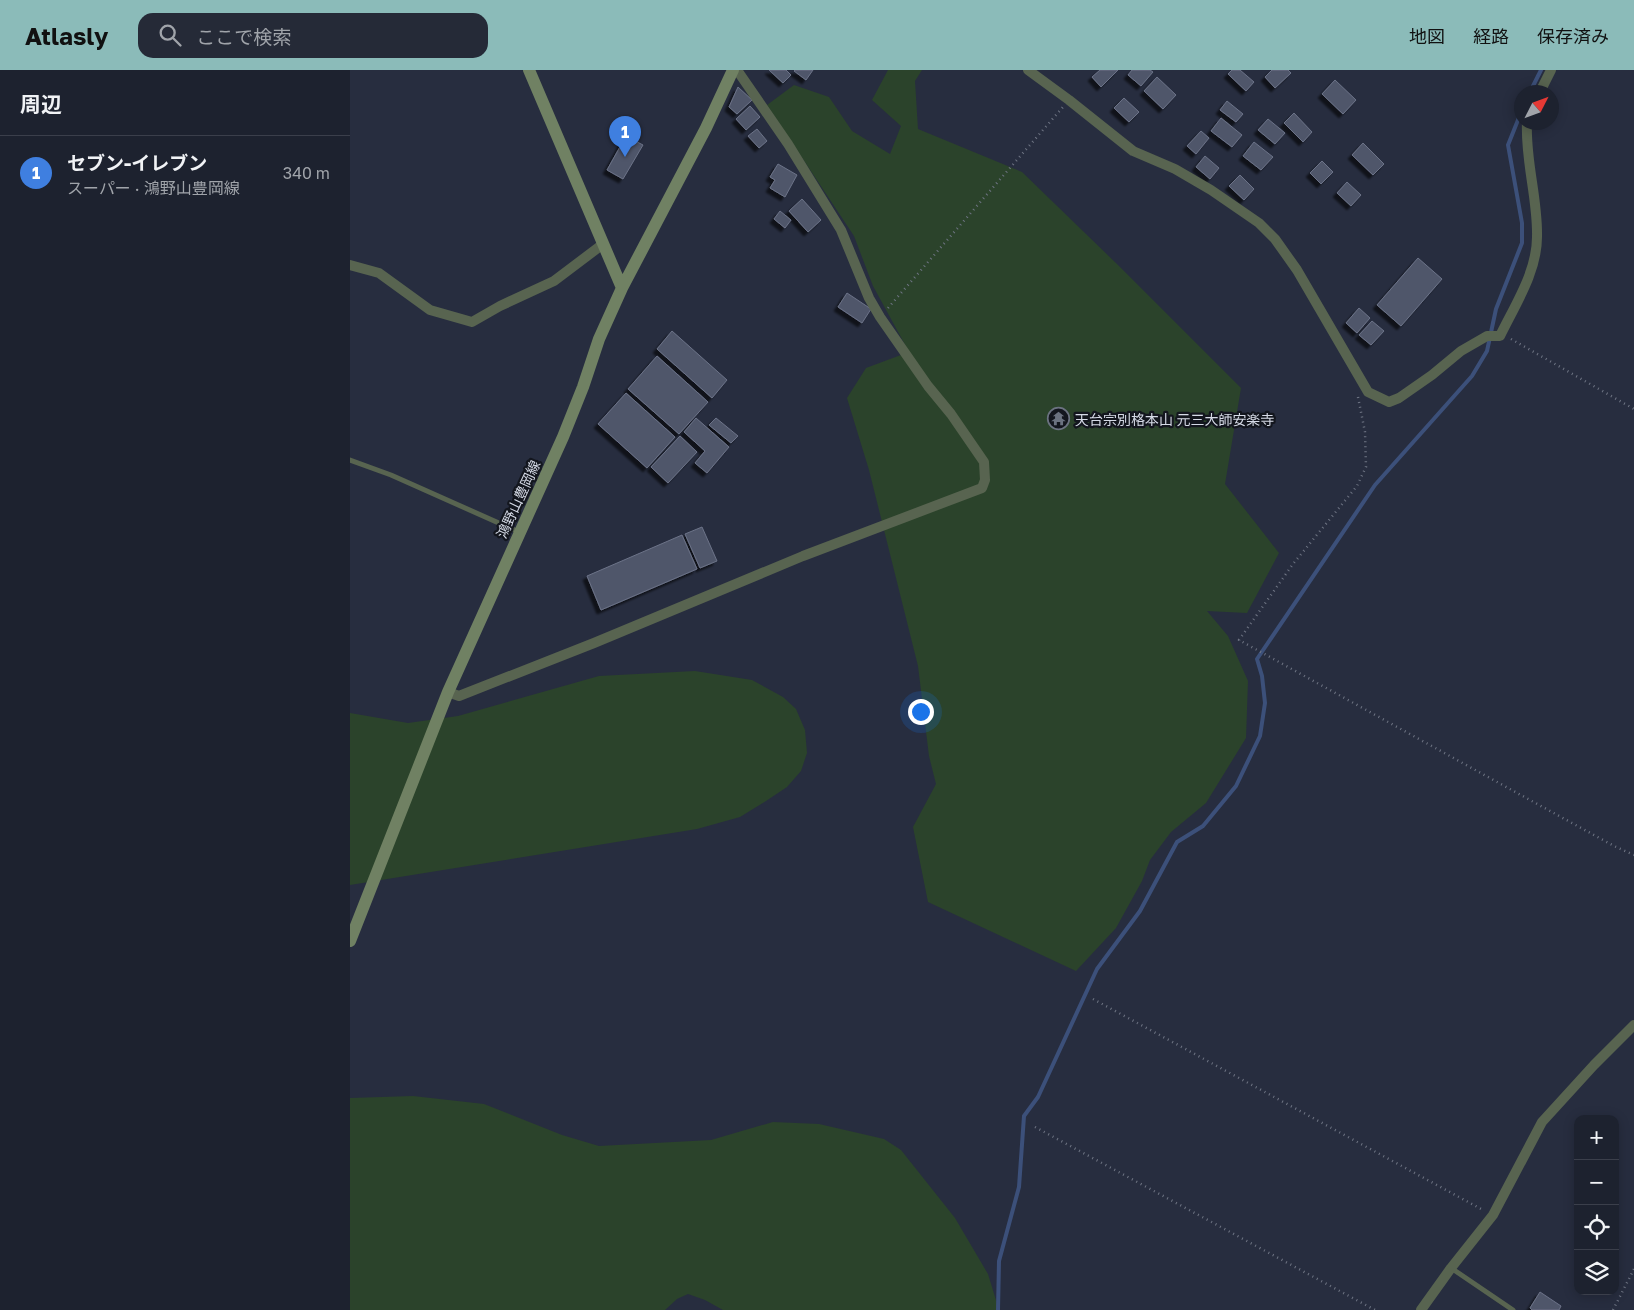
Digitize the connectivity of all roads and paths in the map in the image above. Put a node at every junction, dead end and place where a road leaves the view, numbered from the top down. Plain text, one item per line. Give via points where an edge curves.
1 (529, 70) edge
2 (735, 70) edge
3 (1028, 70) edge
4 (1551, 70) edge
5 (1544, 85) edge
6 (1069, 100) junction
7 (1526, 130) edge
8 (603, 244) junction
9 (350, 265) edge
10 (622, 288) junction
11 (880, 317) junction
12 (1500, 336) junction
13 (1357, 393) dead end
14 (1634, 409) edge
15 (350, 460) edge
16 (519, 532) junction
17 (448, 692) junction
18 (1634, 855) edge
19 (350, 941) edge
20 (1093, 999) dead end
21 (1634, 1025) edge
22 (1035, 1127) dead end
23 (1493, 1215) junction
24 (1451, 1268) junction
25 (1634, 1269) edge
26 (1375, 1310) edge
27 (1421, 1310) edge
28 (1513, 1310) edge
29 (1613, 1310) edge

1 - 8 main road
2 - 10 main road, 鴻野山豊岡線
2 - 11 street via 788,144 841,230
3 - 6 street
4 - 5 street
6 - 11 path
6 - 12 street via 1133,151 1175,169 1211,190 1259,223 1276,239 1298,270 1368,392 1389,402 1399,398 1461,351 1488,336
7 - 12 street via 1537,238 1527,283
8 - 9 street via 554,280 472,322 430,310 379,273
8 - 10 main road
10 - 16 main road, 鴻野山豊岡線 via 599,339 563,437
11 - 17 street via 984,462 982,488 802,556 459,696
12 - 14 path via 1514,340
13 - 18 path via 1365,432 1366,467 1357,486 1293,564 1239,640
15 - 16 lane
16 - 17 main road, 鴻野山豊岡線
17 - 19 main road, 鴻野山豊岡線
20 - 23 path
21 - 23 street via 1542,1122
22 - 26 path
23 - 24 street
24 - 27 street
24 - 28 lane
25 - 29 path

